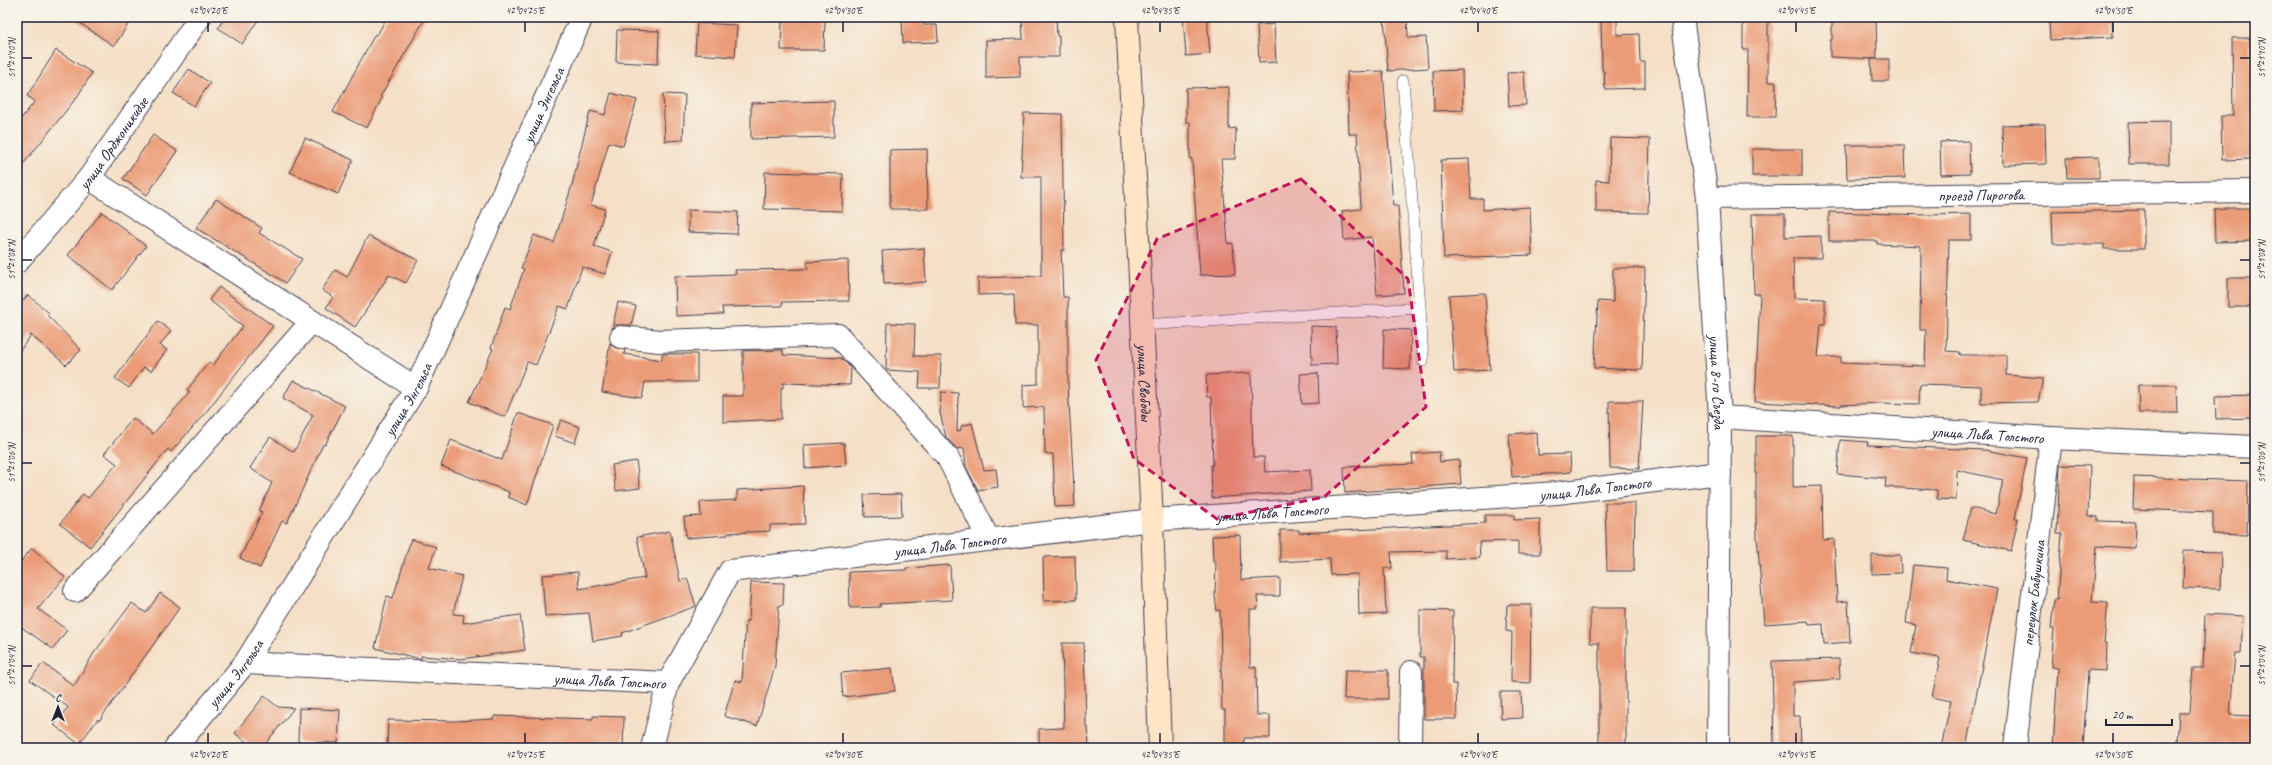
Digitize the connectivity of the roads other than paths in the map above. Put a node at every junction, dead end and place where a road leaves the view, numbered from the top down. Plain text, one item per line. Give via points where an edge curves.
1 (200, 17) edge
2 (582, 17) edge
3 (1127, 17) edge
4 (1682, 17) edge
5 (1403, 81) dead end
6 (89, 178) junction
7 (2255, 191) edge
8 (1707, 198) junction
9 (17, 262) edge
10 (1420, 308) junction
11 (312, 321) junction
12 (1142, 325) junction
13 (621, 338) dead end
14 (1423, 361) dead end
15 (416, 388) junction
16 (1720, 417) junction
17 (2051, 438) junction
18 (2255, 446) edge
19 (1720, 473) junction
20 (1152, 520) junction
21 (989, 540) junction
22 (75, 591) dead end
23 (245, 663) junction
24 (1411, 672) dead end
25 (668, 683) junction
26 (175, 748) edge
27 (652, 748) edge
28 (1160, 748) edge
29 (1410, 748) edge
30 (1718, 748) edge
31 (2015, 748) edge

1 - 6 street, улица Орджоникидзе
2 - 15 street, улица Энгельса
3 - 12 street, улица Свободы
4 - 8 street, улица 8-го Съезда
5 - 10 lane
6 - 9 street, улица Орджоникидзе
6 - 11 street
7 - 8 street, проезд Пирогова
8 - 16 street, улица 8-го Съезда
10 - 12 lane
10 - 14 lane
11 - 15 street
11 - 22 street
12 - 20 street, улица Свободы
13 - 21 street via 660,342 838,335 948,458
15 - 23 street, улица Энгельса
16 - 17 street, улица Льва Толстого
16 - 19 street, улица 8-го Съезда
17 - 18 street, улица Льва Толстого
17 - 31 street, переулок Бабушкина
19 - 20 street, улица Льва Толстого via 1557,493
19 - 30 street, улица 8-го Съезда
20 - 21 street, улица Льва Толстого
20 - 28 street, улица Свободы
21 - 25 street, улица Льва Толстого via 730,571
23 - 25 street, улица Льва Толстого
23 - 26 street, улица Энгельса
24 - 29 street
25 - 27 street

